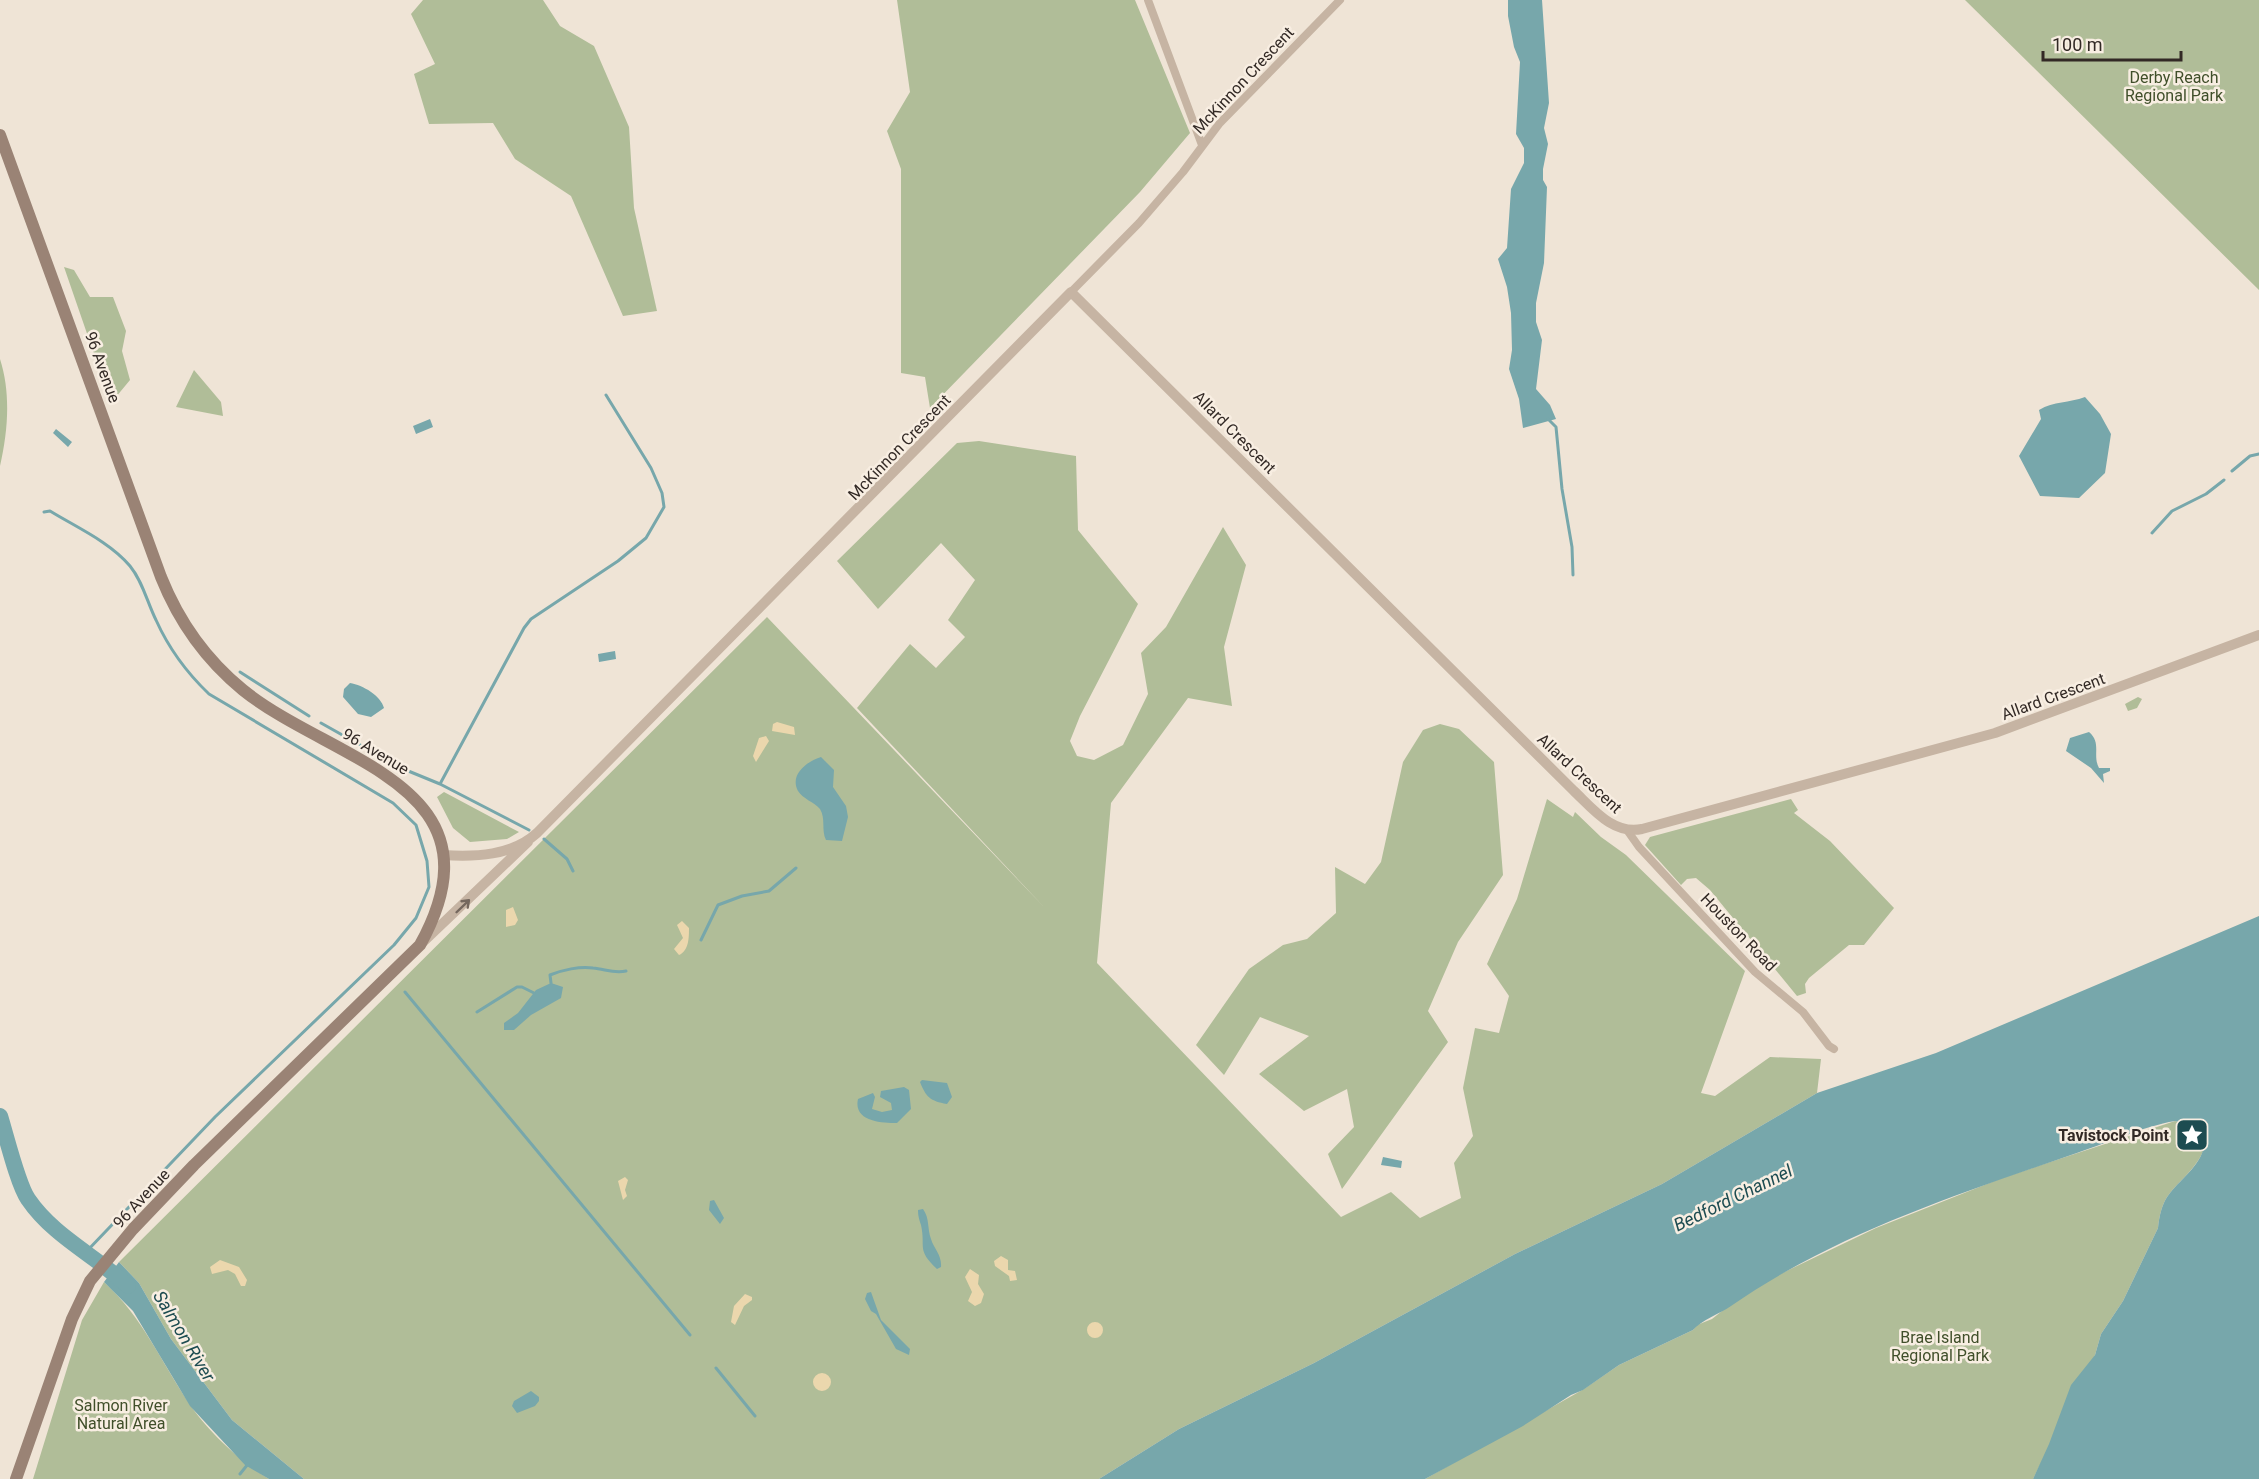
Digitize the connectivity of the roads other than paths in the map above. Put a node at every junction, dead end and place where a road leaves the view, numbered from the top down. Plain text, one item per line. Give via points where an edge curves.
1 (1149, 0) edge
2 (1340, 0) edge
3 (0, 135) edge
4 (1202, 145) junction
5 (1071, 292) junction
6 (2259, 635) edge
7 (1627, 830) junction
8 (532, 838) junction
9 (443, 855) junction
10 (420, 945) junction
11 (1834, 1049) dead end
12 (17, 1478) edge

1 - 4 street
2 - 4 street, McKinnon Crescent
3 - 9 main road, 96 Avenue via 161,577 190,633 220,670 245,691 408,789 431,822
4 - 5 street, McKinnon Crescent via 1139,223
5 - 7 street, Allard Crescent via 1574,791 1607,821
5 - 8 street, McKinnon Crescent
6 - 7 street, Allard Crescent via 1995,733
7 - 11 street, Houston Road via 1755,972 1803,1012
8 - 9 street, McKinnon Crescent via 490,854
10 -> 8 street
9 - 10 main road, 96 Avenue via 441,901
10 - 12 main road, 96 Avenue via 194,1165 90,1281 72,1319

